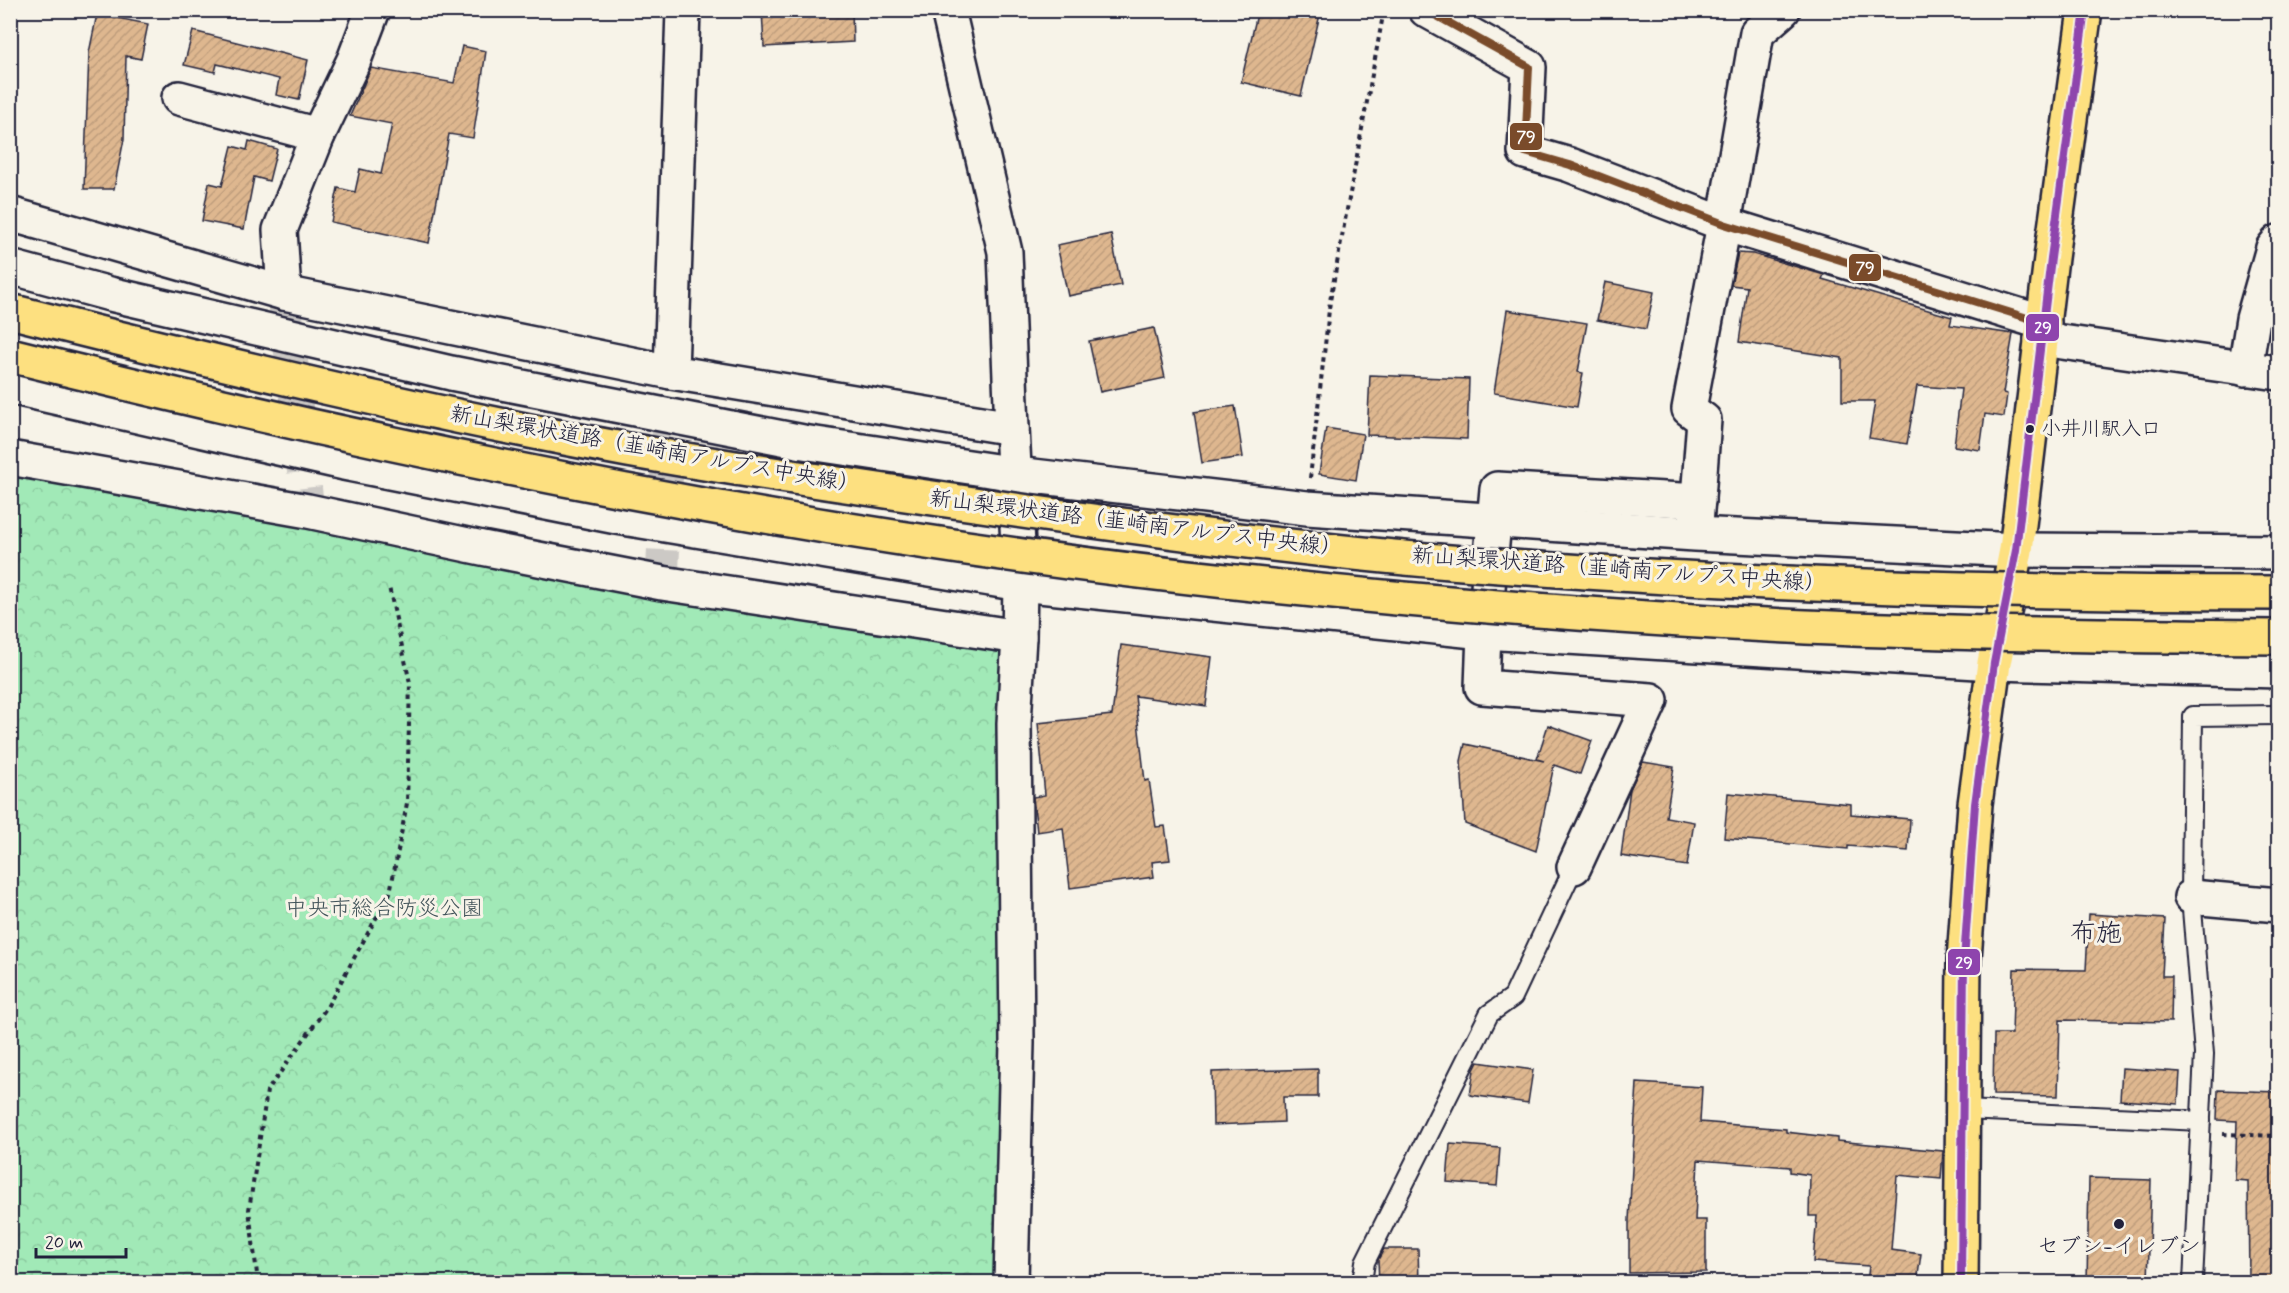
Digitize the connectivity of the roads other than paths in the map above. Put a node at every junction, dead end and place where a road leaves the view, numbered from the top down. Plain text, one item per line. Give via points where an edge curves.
1 (373, 10) edge
2 (683, 10) edge
3 (948, 10) edge
4 (1426, 10) edge
5 (1783, 10) edge
6 (2085, 10) edge
7 (179, 98) dead end
8 (318, 135) junction
9 (10, 214) edge
10 (1724, 224) junction
11 (2278, 242) edge
12 (10, 267) edge
13 (284, 293) junction
14 (10, 311) edge
15 (2042, 331) junction
16 (10, 355) edge
17 (2245, 369) junction
18 (670, 372) junction
19 (2278, 373) edge
20 (10, 387) edge
21 (1012, 428) junction
22 (10, 458) edge
23 (1016, 474) junction
24 (1698, 501) junction
25 (1494, 520) junction
26 (1695, 534) junction
27 (2016, 550) junction
28 (2278, 552) edge
29 (1020, 584) junction
30 (2278, 593) edge
31 (1484, 632) junction
32 (1019, 637) junction
33 (2278, 637) edge
34 (1994, 663) junction
35 (2278, 671) edge
36 (2278, 715) edge
37 (1574, 867) joint
38 (2191, 897) junction
39 (2278, 904) edge
40 (1964, 1110) junction
41 (2201, 1121) junction
42 (1011, 1282) edge
43 (1362, 1282) edge
44 (1961, 1282) edge
45 (2193, 1282) edge

1 - 8 street
2 - 18 street
3 - 21 street via 1005,252
4 - 10 street via 1529,67 1525,152 1570,165
5 - 10 street via 1758,33
6 - 15 main road
7 - 8 street
8 - 13 street via 280,230
9 - 13 street
10 - 15 street
10 - 24 street via 1689,409 1704,420
11 - 17 street via 2253,319
12 - 23 street via 451,373 803,442
13 - 18 street
14 - 30 main road, 新山梨環状道路（韮崎南アルプス中央線）, bridge via 241,368 628,450 1053,516 1253,541 1449,562 1813,583
15 - 17 street
15 - 27 main road
16 - 33 main road, 新山梨環状道路（韮崎南アルプス中央線）, bridge via 414,450 627,492 1066,561 1376,596 1631,617 1985,633
17 - 19 street
18 - 21 street
20 - 29 street via 355,466 618,517
21 - 23 street
22 - 32 street via 308,511 672,584
23 - 25 street via 1307,508
23 - 29 street
24 - 25 street via 1497,489
24 - 26 street
25 - 26 street
25 - 31 street
26 - 27 street
27 - 28 street
27 - 34 main road
29 - 31 street
29 - 32 street
31 - 34 street
31 - 37 street via 1482,687 1651,700
32 - 42 street via 1014,723 1017,1043
34 - 35 street
34 - 40 main road via 1975,804 1966,938
36 - 38 lane via 2193,716
37 - 43 lane via 1513,997 1489,1014 1365,1262
38 - 39 street
38 - 41 lane via 2204,1054
40 - 41 lane
40 - 44 main road
41 - 45 lane

